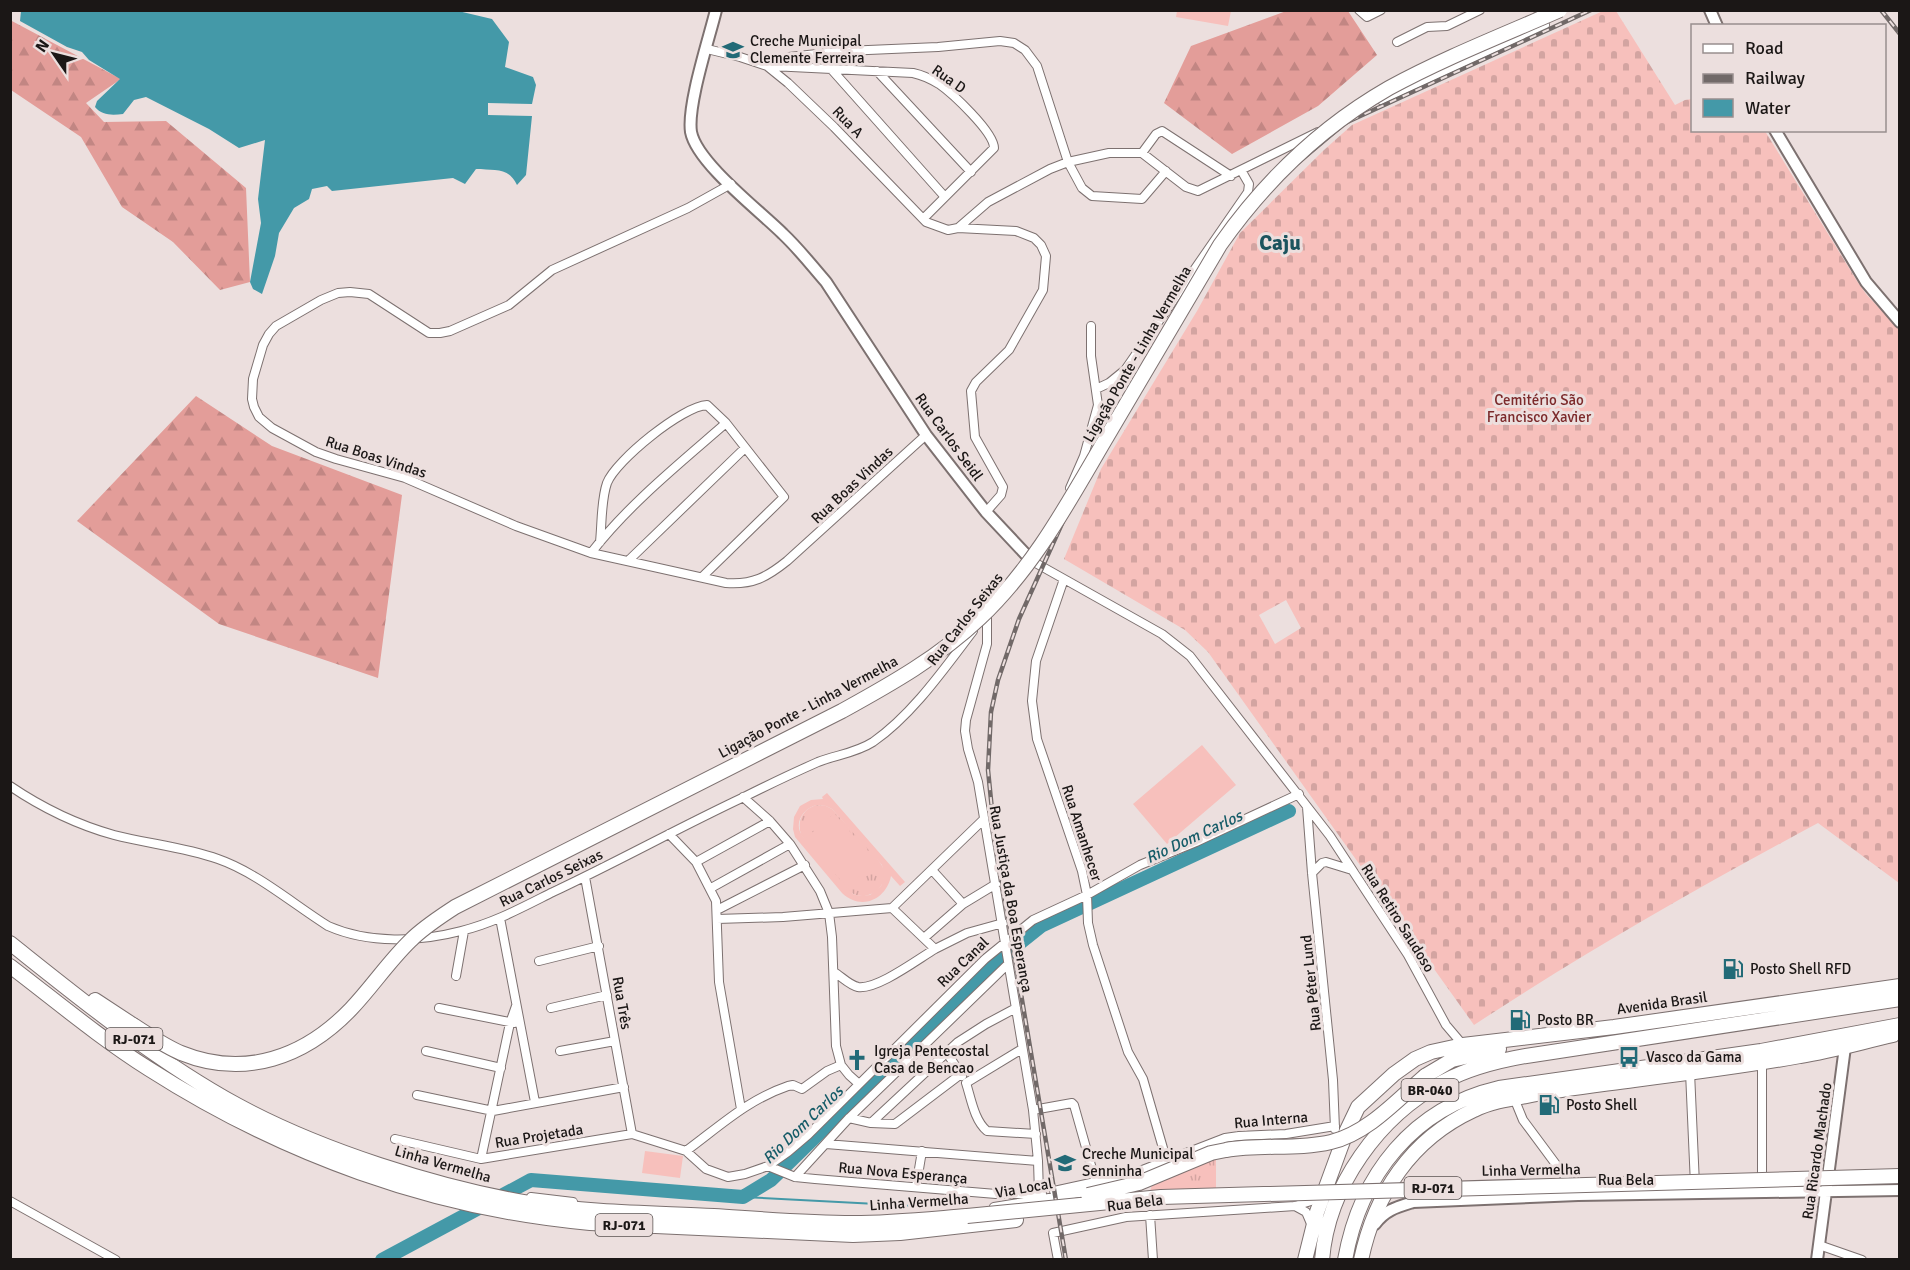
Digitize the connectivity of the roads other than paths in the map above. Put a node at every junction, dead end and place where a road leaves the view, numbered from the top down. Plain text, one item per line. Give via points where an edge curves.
1 (716, 10) edge
2 (1381, 10) edge
3 (1480, 10) edge
4 (1538, 10) edge
5 (1560, 10) edge
6 (1710, 10) edge
7 (1360, 12) edge
8 (1716, 24) edge
9 (1397, 42) dead end
10 (707, 49) junction
11 (770, 66) junction
12 (832, 70) junction
13 (877, 71) junction
14 (1378, 102) dead end
15 (1326, 127) dead end
16 (1776, 132) edge
17 (1142, 153) junction
18 (1068, 162) junction
19 (1241, 170) junction
20 (1166, 171) junction
21 (971, 172) junction
22 (1232, 176) junction
23 (731, 184) junction
24 (945, 197) junction
25 (923, 219) junction
26 (958, 228) junction
27 (1899, 322) edge
28 (1091, 326) dead end
29 (1096, 389) junction
30 (726, 423) junction
31 (926, 435) junction
32 (745, 448) junction
33 (986, 512) junction
34 (600, 542) junction
35 (591, 553) junction
36 (629, 560) junction
37 (1032, 561) junction
38 (702, 577) junction
39 (1064, 579) junction
40 (987, 612) junction
41 (10, 786) edge
42 (1299, 794) junction
43 (742, 797) junction
44 (1307, 807) junction
45 (983, 820) junction
46 (770, 821) junction
47 (669, 834) junction
48 (790, 844) junction
49 (696, 862) junction
50 (805, 865) junction
51 (932, 870) junction
52 (1353, 871) junction
53 (1312, 873) junction
54 (585, 877) junction
55 (996, 884) junction
56 (711, 888) junction
57 (1087, 898) junction
58 (963, 904) junction
59 (892, 908) junction
60 (717, 910) junction
61 (829, 913) junction
62 (500, 918) junction
63 (717, 919) junction
64 (1003, 923) junction
65 (464, 931) junction
66 (924, 938) junction
67 (10, 943) edge
68 (1005, 945) junction
69 (599, 946) junction
70 (935, 949) junction
71 (31, 959) junction
72 (538, 960) dead end
73 (1007, 961) junction
74 (10, 966) edge
75 (834, 972) junction
76 (456, 976) dead end
77 (1899, 986) edge
78 (607, 995) junction
79 (1899, 999) edge
80 (517, 1005) junction
81 (440, 1008) dead end
82 (550, 1008) dead end
83 (1016, 1008) junction
84 (510, 1023) junction
85 (521, 1025) junction
86 (1899, 1025) edge
87 (1899, 1034) edge
88 (1630, 1038) junction
89 (1899, 1040) edge
90 (615, 1041) junction
91 (1463, 1045) junction
92 (1847, 1046) junction
93 (1022, 1049) junction
94 (426, 1051) dead end
95 (560, 1051) dead end
96 (947, 1053) junction
97 (1762, 1062) junction
98 (841, 1065) junction
99 (501, 1068) junction
100 (1690, 1072) junction
101 (961, 1074) junction
102 (859, 1083) junction
103 (966, 1083) junction
104 (624, 1086) junction
105 (417, 1095) dead end
106 (1514, 1098) junction
107 (535, 1102) junction
108 (741, 1108) junction
109 (1033, 1110) junction
110 (493, 1111) junction
111 (849, 1118) junction
112 (871, 1123) junction
113 (1335, 1130) junction
114 (632, 1134) junction
115 (1036, 1134) junction
116 (395, 1139) dead end
117 (826, 1144) junction
118 (686, 1151) junction
119 (922, 1151) junction
120 (1338, 1158) junction
121 (481, 1159) junction
122 (1038, 1161) junction
123 (1167, 1162) junction
124 (770, 1167) junction
125 (791, 1175) junction
126 (1899, 1176) edge
127 (1096, 1183) junction
128 (1899, 1183) edge
129 (916, 1187) junction
130 (1326, 1188) junction
131 (1826, 1190) junction
132 (1899, 1190) edge
133 (1762, 1192) junction
134 (1038, 1194) junction
135 (1696, 1194) junction
136 (1578, 1195) junction
137 (530, 1196) dead end
138 (10, 1201) edge
139 (1294, 1206) junction
140 (1150, 1215) junction
141 (967, 1216) junction
142 (1312, 1229) junction
143 (1366, 1237) junction
144 (1819, 1245) junction
145 (1322, 1257) edge
146 (116, 1260) edge
147 (1058, 1260) edge
148 (1153, 1260) edge
149 (1305, 1260) edge
150 (1345, 1260) edge
151 (1361, 1260) edge
152 (1817, 1260) edge
153 (1862, 1260) edge

1 - 10 street, Rua Carlos Seidl
2 - 7 street via 1369,16
3 - 9 street via 1447,26 1427,27
4 - 14 street via 1545,25
5 - 71 highway, Ligação Ponte - Linha Vermelha, bridge via 1390,88 1323,133 1276,176 1220,245 1050,534 1018,578 986,612 933,657 894,682 455,907 411,940 336,1024 281,1057 247,1063 206,1060 171,1048
6 - 8 street
10 - 11 street, Rua A
10 - 23 street, Rua Carlos Seidl via 694,96 692,133 704,157
11 - 12 street, Rua D
11 - 18 street via 789,57 844,51 1000,40 1014,43 1037,66
11 - 25 street, Rua A
12 - 13 street, Rua D
12 - 24 street
13 - 21 street
13 - 21 street, Rua D via 925,76 967,109 992,139 994,148
15 - 19 street
16 - 27 street via 1866,282
17 - 18 street via 1109,153
17 - 20 street
17 - 22 street via 1155,134 1162,131
18 - 20 street via 1090,195 1133,200 1142,199
18 - 26 street via 988,202
19 - 22 street
19 - 29 street via 1249,184 1248,192 1125,370
20 - 22 street via 1198,191
21 - 24 street
23 - 31 street, Rua Carlos Seidl via 826,282
23 - 35 street, Rua Boas Vindas via 688,208 552,270 509,305 450,331 429,333 369,294 350,292 321,300 276,326 263,345 253,379 252,399 259,417 272,428 316,452 405,478 516,526
24 - 25 street
25 - 26 street, Rua A via 941,229
26 - 33 street, Rua A via 1024,233 1041,244 1046,256 1043,290 1009,350 971,391 975,437 1003,487
28 - 29 street, Rua Carlos Seixas
29 - 37 street, Rua Carlos Seixas via 1098,405 1083,456
30 - 32 street
30 - 34 street
30 - 34 street via 703,405 654,433 619,464 607,484
31 - 33 street, Rua Carlos Seidl
31 - 38 street, Rua Boas Vindas via 773,573 743,584
32 - 36 street
32 - 38 street via 784,496
33 - 37 street, Rua Carlos Seidl
34 - 35 street
35 - 36 street, Rua Boas Vindas
36 - 38 street, Rua Boas Vindas
37 - 39 street, Rua Carlos Seidl
37 - 40 street, Rua Carlos Seixas
39 - 42 street, Rua Carlos Seidl via 1162,634 1190,656
39 - 57 street, Rua Amanhecer via 1036,661 1032,701 1037,739 1082,871
40 - 43 street, Rua Carlos Seixas via 905,715 875,741
40 - 45 street, Rua Justiça da Boa Esperança via 987,644 965,731
41 - 65 street, Rua Carlos Seixas via 59,813 113,834 227,862 328,926 353,936 396,939
42 - 44 street, Rua Carlos Seidl
42 - 57 street, Rua Canal via 1140,865
43 - 46 street
43 - 47 street, Rua Carlos Seixas
44 - 52 street, Rua Retiro Saudoso
44 - 53 street, Rua Péter Lund
45 - 51 street
45 - 55 street, Rua Justiça da Boa Esperança
46 - 48 street
46 - 49 street
47 - 49 street
47 - 54 street, Rua Carlos Seixas
48 - 50 street
48 - 56 street
49 - 56 street
50 - 60 street
50 - 61 street
51 - 58 street
51 - 59 street
52 - 53 street via 1326,862
52 - 91 street, Rua Retiro Saudoso via 1408,955 1446,1025
53 - 113 street, Rua Péter Lund via 1334,1080
54 - 62 street, Rua Carlos Seixas
54 - 69 street, Rua Três
55 - 58 street
55 - 64 street, Rua Justiça da Boa Esperança
56 - 60 street
57 - 68 street, Rua Canal via 1033,920
57 - 123 street, Rua Amanhecer via 1088,929 1128,1052 1143,1079
58 - 66 street
59 - 61 street
59 - 66 street
60 - 63 street
61 - 63 street
61 - 75 street
62 - 65 street, Rua Carlos Seixas
62 - 80 street
63 - 108 street via 719,982
64 - 68 street, Rua Justiça da Boa Esperança
64 - 70 street via 967,933
65 - 76 street
66 - 70 street
67 - 71 highway, Linha Vermelha / RJ-071
68 - 73 street, Rua Justiça da Boa Esperança
68 - 102 street, Rua Canal
69 - 72 street
69 - 78 street, Rua Três
70 - 75 street via 864,987 852,985
71 - 141 highway, Linha Vermelha / RJ-071 via 152,1052 236,1104 329,1147 404,1172 508,1198 598,1211 853,1223
73 - 83 street, Rua Justiça da Boa Esperança
73 - 111 street
74 - 128 highway, Linha Vermelha / RJ-071 via 147,1068 212,1107 303,1151 400,1187 548,1219 853,1235 971,1226 1151,1204
75 - 98 street via 836,1046
77 - 91 highway, Avenida Brasil
78 - 82 street
78 - 90 street, Rua Três
79 - 88 highway, Avenida Brasil / BR-040
80 - 84 street
80 - 85 street
81 - 84 street
83 - 93 street, Rua Justiça da Boa Esperança
83 - 96 street via 971,1032
84 - 85 street
84 - 99 street
85 - 107 street
86 - 150 highway, BR-040 via 1761,1051 1499,1088 1466,1097 1432,1116 1382,1166 1357,1212
87 - 92 highway
88 - 141 highway, bridge via 1492,1050 1452,1060 1368,1124 1340,1140 1211,1153 1139,1183 1105,1192
88 - 145 highway, Avenida Brasil / BR-040 via 1487,1064 1424,1093 1391,1120 1362,1154 1335,1205
89 - 92 street
90 - 95 street
90 - 104 street, Rua Três
91 - 120 highway, Avenida Brasil via 1415,1059 1366,1098 1355,1112
92 - 97 highway
92 - 131 street, Rua Ricardo Machado
93 - 103 street
93 - 109 street, Rua Justiça da Boa Esperança
94 - 99 street
96 - 101 street
96 - 112 street
97 - 100 highway
97 - 133 street
98 - 102 street
98 - 108 street via 802,1089 788,1086
99 - 110 street
100 - 106 highway
100 - 135 street
101 - 103 street
101 - 112 street via 894,1124
102 - 124 street, Rua Canal
103 - 115 street via 980,1125 987,1131
104 - 107 street
104 - 114 street, Rua Três
105 - 110 street
106 - 136 street via 1523,1120
106 - 143 highway via 1475,1109 1424,1143 1383,1193
107 - 110 street
108 - 118 street
109 - 115 street, Rua Justiça da Boa Esperança
109 - 127 street via 1074,1105
110 - 121 street
111 - 112 street
111 - 117 street
113 - 120 street, Rua Péter Lund
113 - 123 street, Rua Interna via 1225,1138
113 - 137 street, Via Local via 1323,1139 1211,1149 1138,1179 1095,1190 942,1214 834,1218 634,1208
114 - 118 street, Rua Projetada
114 - 121 street, Rua Projetada
115 - 122 street, Rua Justiça da Boa Esperança
116 - 121 street, Rua Projetada
117 - 119 street
117 - 125 street
118 - 124 street, Rua Canal via 706,1169 722,1176
119 - 122 street
119 - 129 street
120 - 130 highway, Avenida Brasil
122 - 134 street, Rua Justiça da Boa Esperança
123 - 127 street, Rua Interna
124 - 125 street, Rua Nova Esperança
125 - 129 street, Rua Nova Esperança
126 - 141 highway, Linha Vermelha / RJ-071, bridge via 1161,1197
127 - 134 street, Rua Interna
129 - 134 street, Rua Nova Esperança
130 - 139 street, Rua Bela via 1311,1201
130 - 142 highway, Avenida Brasil
131 - 132 street, Rua Bela
131 - 133 street, Rua Bela
131 - 144 street, Rua Ricardo Machado
133 - 135 street, Rua Bela
135 - 136 street, Rua Bela
136 - 143 street, Rua Bela via 1413,1202 1381,1215
138 - 146 street
139 - 140 street, Rua Bela
139 - 142 street via 1306,1212
140 - 147 street, Rua Bela via 1053,1233
140 - 148 street
142 - 149 highway, Avenida Brasil
143 - 151 highway
144 - 152 street, Rua Ricardo Machado
144 - 153 street

